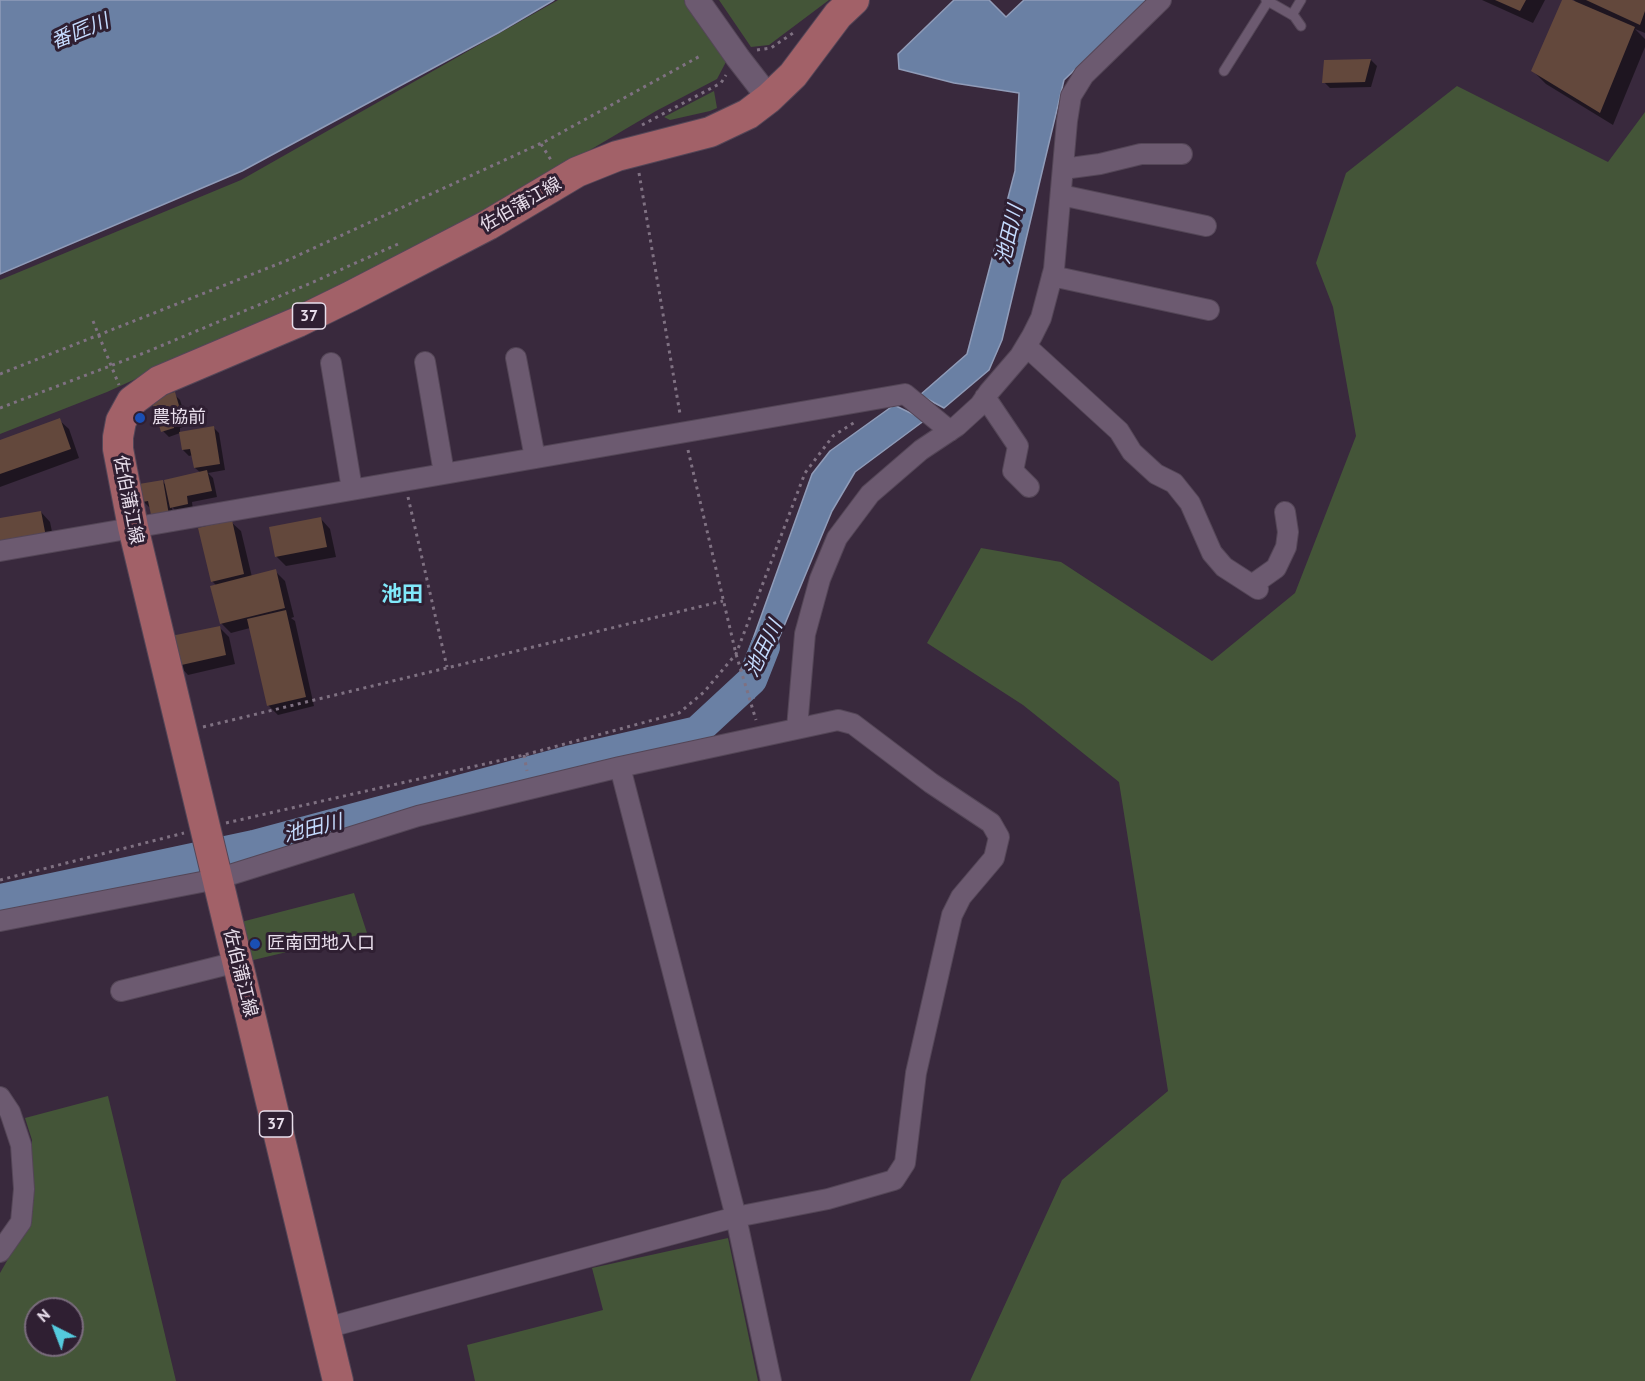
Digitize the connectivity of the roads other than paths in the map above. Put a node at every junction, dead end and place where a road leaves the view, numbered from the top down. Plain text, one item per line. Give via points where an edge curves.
1 (697, 0) edge
2 (1161, 0) edge
3 (1301, 0) edge
4 (1267, 1) edge
5 (849, 2) edge
6 (1292, 15) junction
7 (1301, 26) dead end
8 (1224, 71) dead end
9 (769, 98) junction
10 (1182, 154) dead end
11 (1063, 169) junction
12 (1061, 195) junction
13 (1206, 226) dead end
14 (1052, 276) junction
15 (1209, 310) dead end
16 (1026, 346) junction
17 (516, 358) dead end
18 (425, 362) dead end
19 (331, 363) dead end
20 (986, 397) junction
21 (949, 431) junction
22 (534, 458) junction
23 (444, 473) junction
24 (1029, 488) dead end
25 (352, 489) junction
26 (1285, 512) dead end
27 (133, 527) junction
28 (0, 551) edge
29 (797, 728) junction
30 (620, 767) junction
31 (216, 873) junction
32 (0, 921) edge
33 (237, 962) junction
34 (121, 991) dead end
35 (0, 1097) edge
36 (736, 1216) junction
37 (0, 1252) edge
38 (326, 1328) junction
39 (338, 1381) edge
40 (771, 1381) edge

1 - 9 street via 744,54
2 - 11 street via 1074,90 1068,104
3 - 6 lane
4 - 6 lane
4 - 8 lane
5 - 9 main road, 佐伯蒲江線 / 37 via 804,62
6 - 7 lane
9 - 27 main road, 佐伯蒲江線 / 37 via 748,114 710,132 617,156 577,172 488,225 351,296 149,387 126,411 118,437
10 - 11 street via 1141,154
11 - 12 street
12 - 13 street
12 - 14 street
14 - 15 street
14 - 16 street via 1041,318
16 - 20 street
16 - 26 street via 1119,431 1132,452 1156,474 1174,483 1190,503 1212,553 1224,567 1255,587 1276,568 1286,547
17 - 22 street
18 - 23 street
19 - 25 street
20 - 21 street
20 - 24 street via 1018,446 1013,471
21 - 22 street via 904,394
21 - 29 street via 870,494 837,538 820,579 805,634
22 - 23 street
23 - 25 street
25 - 27 street
27 - 28 street
27 - 31 main road, 佐伯蒲江線 / 37
29 - 30 street
29 - 36 street via 838,720 853,724 991,823 999,837 994,858 961,897 952,915 916,1073 904,1163 894,1180 828,1199
30 - 31 street via 418,816
30 - 36 street
31 - 32 street
31 - 33 main road, 佐伯蒲江線 / 37
33 - 34 street
33 - 38 main road, 佐伯蒲江線 / 37
35 - 37 street via 10,1112 21,1145 24,1189 21,1222
36 - 38 street
36 - 40 street
38 - 39 main road, 佐伯蒲江線 / 37

